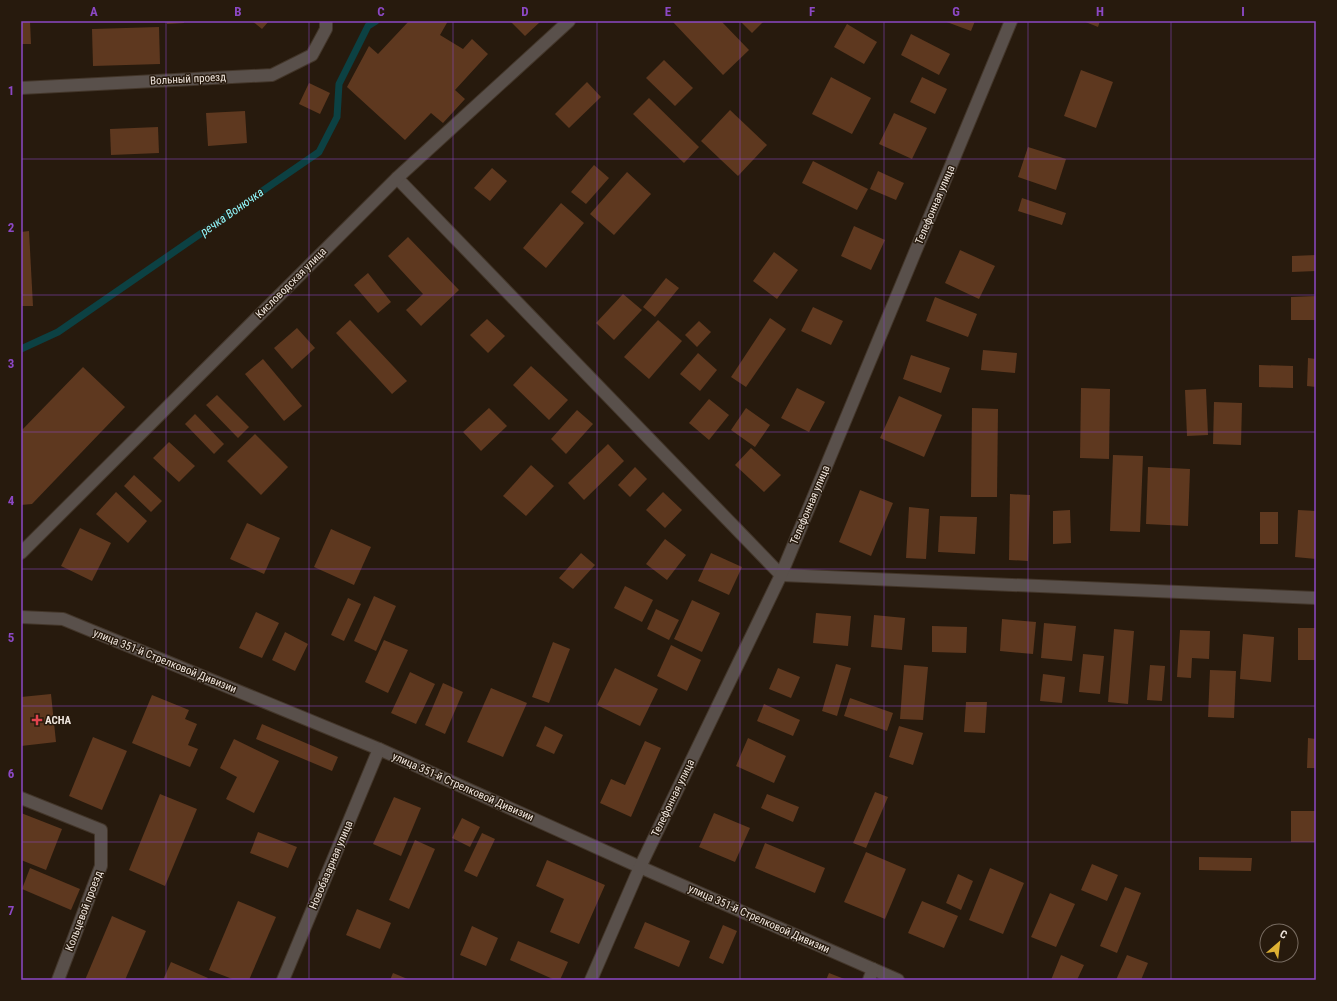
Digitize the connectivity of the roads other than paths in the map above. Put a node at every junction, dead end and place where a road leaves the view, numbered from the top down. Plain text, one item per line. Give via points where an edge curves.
1 (326, 21) edge
2 (569, 21) edge
3 (1011, 21) edge
4 (21, 88) edge
5 (397, 178) junction
6 (21, 553) edge
7 (781, 575) junction
8 (1316, 598) edge
9 (21, 617) edge
10 (379, 749) junction
11 (21, 798) edge
12 (640, 867) junction
13 (873, 969) junction
14 (58, 980) edge
15 (283, 980) edge
16 (591, 980) edge
17 (869, 980) edge
18 (898, 980) edge

1 - 4 street, Вольный проезд via 326,29 312,55 272,75
2 - 5 street, Кисловодская улица
3 - 7 street, Телефонная улица
5 - 6 street, Кисловодская улица
5 - 7 street
7 - 8 street
7 - 12 street, Телефонная улица
9 - 10 street, улица 351-й Стрелковой Дивизии via 63,619
10 - 12 street, улица 351-й Стрелковой Дивизии
10 - 15 street, Новобазарная улица
11 - 14 street, Кольцевой проезд via 101,830 101,866
12 - 13 street, улица 351-й Стрелковой Дивизии
12 - 16 street, Телефонная улица
13 - 17 street
13 - 18 street, улица 351-й Стрелковой Дивизии

